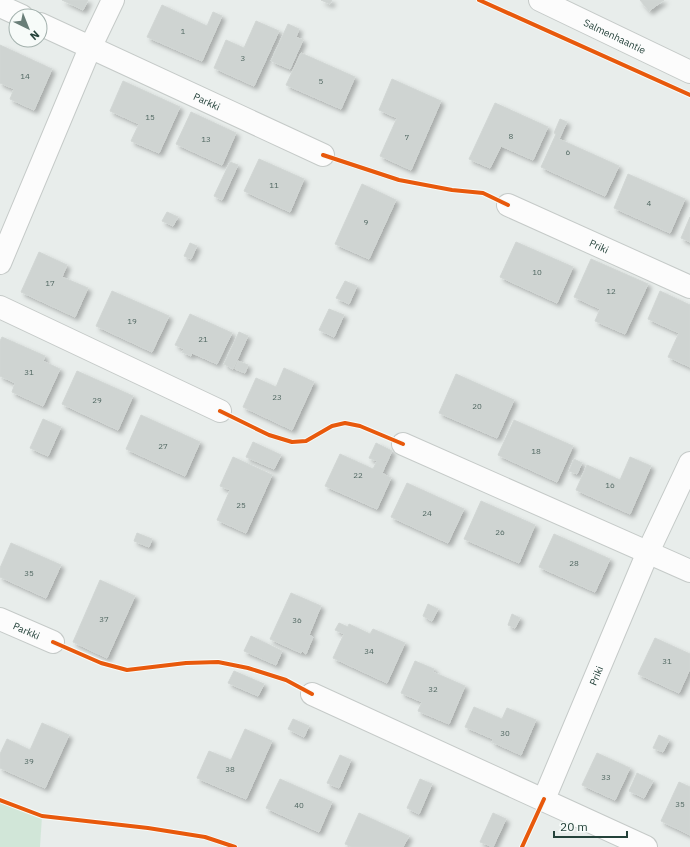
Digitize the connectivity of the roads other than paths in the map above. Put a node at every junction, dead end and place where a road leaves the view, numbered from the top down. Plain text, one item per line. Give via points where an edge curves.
1 (113, 0) edge
2 (540, 0) edge
3 (48, 28) edge
4 (90, 48) junction
5 (690, 72) edge
6 (323, 155) dead end
7 (508, 205) dead end
8 (0, 263) edge
9 (690, 287) edge
10 (0, 307) edge
11 (220, 411) dead end
12 (403, 444) dead end
13 (690, 462) edge
14 (648, 552) junction
15 (690, 571) edge
16 (0, 619) edge
17 (53, 642) dead end
18 (312, 694) dead end
19 (544, 799) junction
20 (646, 847) edge

1 - 4 street
2 - 5 street, Salmenhaantie
3 - 4 street, Parkki
4 - 6 street, Parkki
4 - 8 street
7 - 9 street, Priki
10 - 11 street
12 - 14 street
13 - 14 street, Priki
14 - 15 street
14 - 19 street, Priki
16 - 17 street, Parkki
18 - 19 street
19 - 20 street

